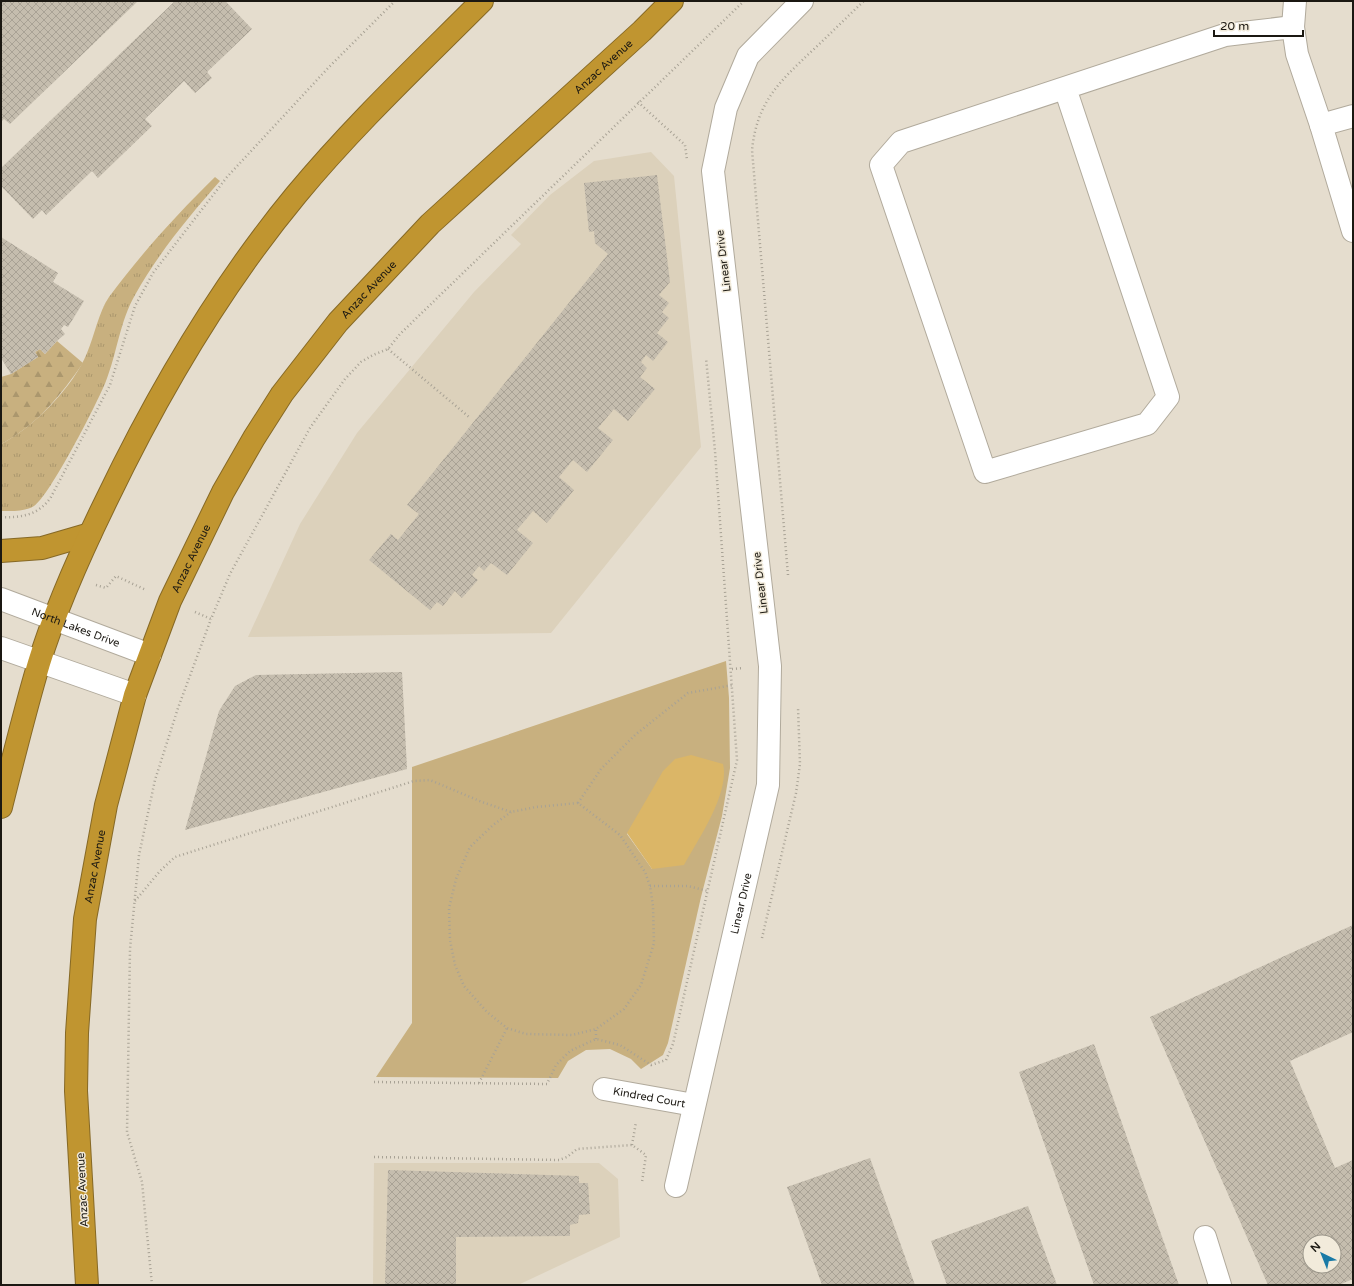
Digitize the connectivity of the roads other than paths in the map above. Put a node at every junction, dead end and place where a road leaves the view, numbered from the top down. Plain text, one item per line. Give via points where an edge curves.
1 (482, 1) edge
2 (672, 1) edge
3 (802, 1) edge
4 (1295, 1) edge
5 (1293, 27) junction
6 (1065, 88) junction
7 (1353, 116) edge
8 (1322, 125) junction
9 (1353, 232) edge
10 (90, 534) junction
11 (1, 551) edge
12 (1, 599) edge
13 (55, 620) junction
14 (1, 648) edge
15 (150, 655) junction
16 (40, 661) junction
17 (135, 695) junction
18 (1, 806) edge
19 (604, 1089) dead end
20 (694, 1105) junction
21 (676, 1186) dead end
22 (1205, 1237) dead end
23 (87, 1285) edge
24 (1220, 1285) edge

1 - 10 highway via 330,156 296,195 231,280 155,404
2 - 15 highway, Anzac Avenue via 430,224 338,322 282,394 234,472 170,601
3 - 20 street, Linear Drive via 748,56 726,108 713,171 770,666 768,777
4 - 5 street
5 - 6 street via 1225,35
5 - 8 street via 1297,54
6 - 6 street via 901,142 881,165 984,472 1147,424 1168,397
7 - 8 street
8 - 9 street
10 - 11 highway via 42,548
10 - 13 highway
12 - 13 street, North Lakes Drive
13 - 15 street, North Lakes Drive
13 - 16 highway
14 - 16 street
15 - 17 highway, Anzac Avenue
16 - 17 street
16 - 18 highway
17 - 23 highway, Anzac Avenue via 106,805 85,919 77,1033 76,1091
19 - 20 street, Kindred Court
20 - 21 street, Linear Drive
22 - 24 street

